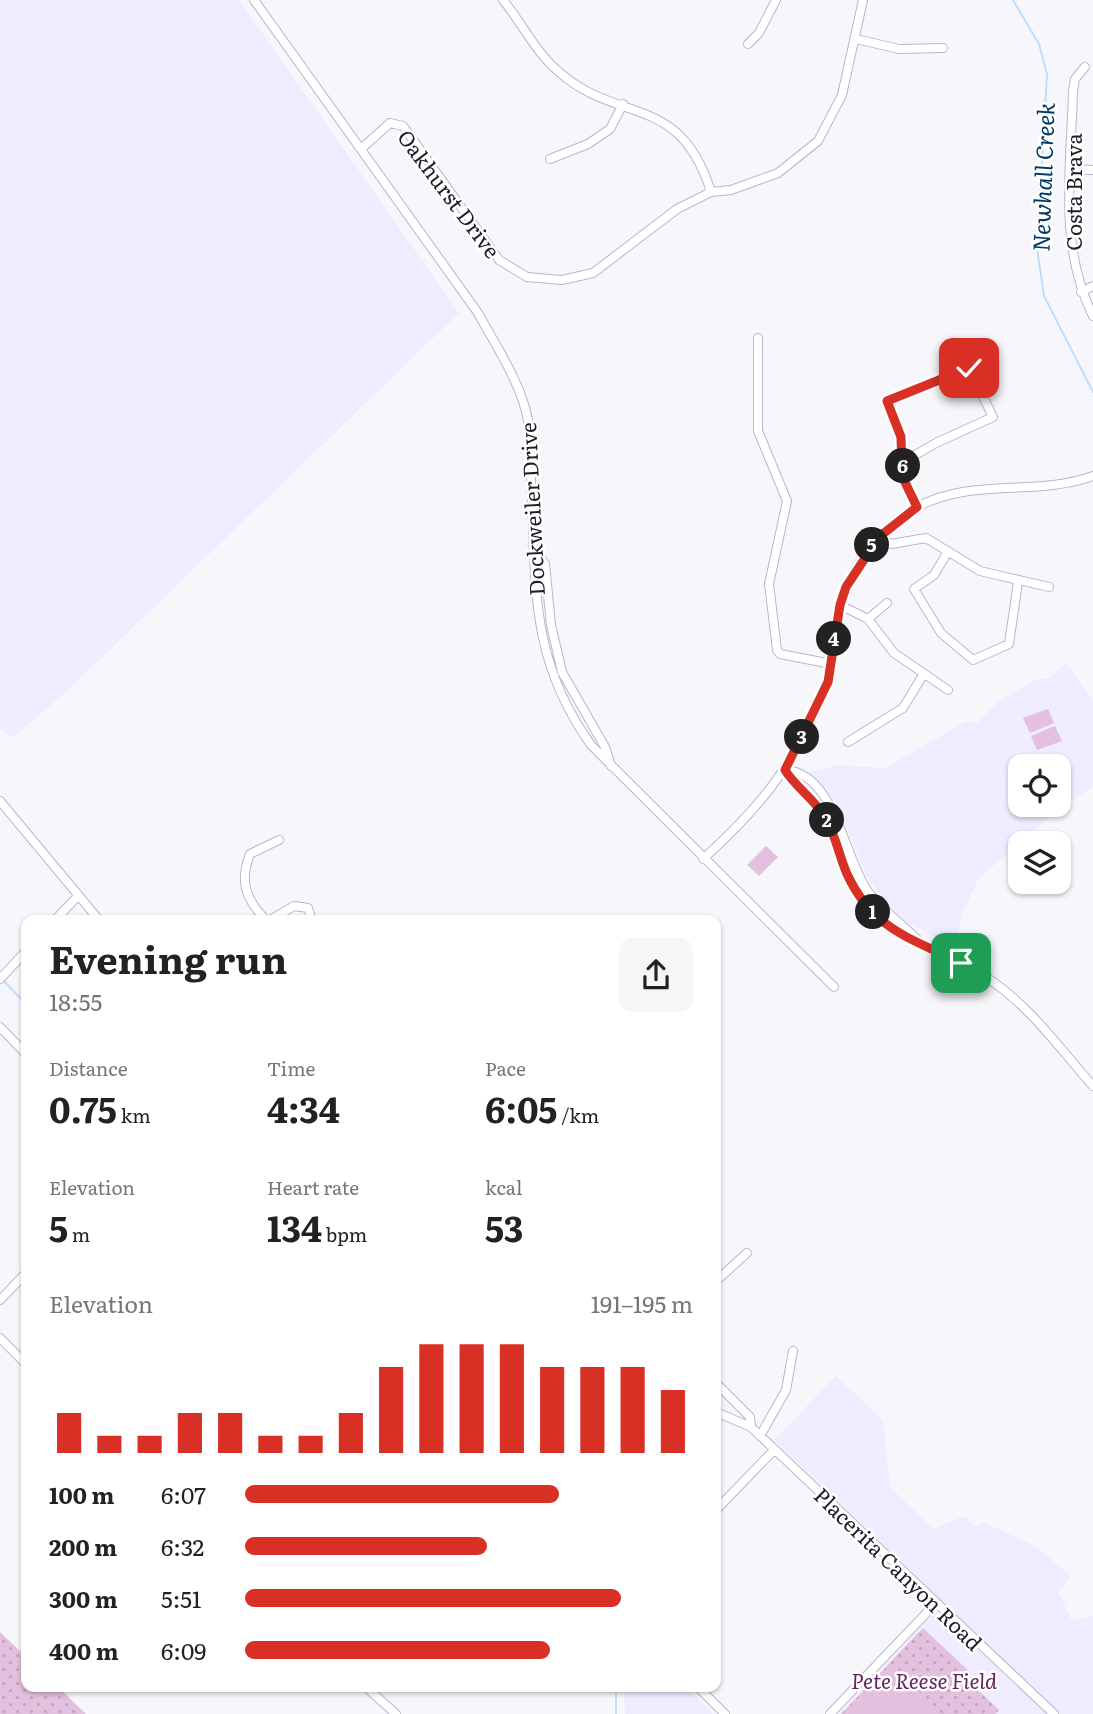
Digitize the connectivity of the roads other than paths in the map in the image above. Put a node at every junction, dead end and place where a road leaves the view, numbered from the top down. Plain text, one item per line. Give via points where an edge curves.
1 (254, 0) edge
2 (503, 0) edge
3 (776, 0) edge
4 (863, 0) edge
5 (856, 39) junction
6 (748, 44) dead end
7 (943, 48) dead end
8 (1085, 67) dead end
9 (623, 104) junction
10 (361, 149) junction
11 (550, 159) dead end
12 (1071, 169) junction
13 (1093, 170) edge
14 (711, 192) junction
15 (1093, 286) edge
16 (1081, 292) junction
17 (1093, 317) edge
18 (758, 338) dead end
19 (903, 462) junction
20 (1093, 476) edge
21 (917, 507) junction
22 (879, 537) junction
23 (947, 553) junction
24 (1018, 582) junction
25 (1049, 587) dead end
26 (887, 603) dead end
27 (840, 605) junction
28 (868, 619) junction
29 (832, 664) junction
30 (923, 675) junction
31 (948, 690) dead end
32 (848, 742) dead end
33 (785, 770) junction
34 (0, 801) edge
35 (279, 840) dead end
36 (704, 859) junction
37 (77, 897) junction
38 (60, 915) edge
39 (94, 915) edge
40 (264, 915) edge
41 (277, 915) edge
42 (310, 915) edge
43 (21, 956) edge
44 (0, 979) edge
45 (834, 987) dead end
46 (0, 1027) edge
47 (21, 1049) edge
48 (1093, 1086) edge
49 (747, 1253) dead end
50 (721, 1276) edge
51 (21, 1278) edge
52 (0, 1300) edge
53 (0, 1338) edge
54 (793, 1351) dead end
55 (21, 1359) edge
56 (721, 1388) edge
57 (721, 1414) edge
58 (751, 1427) junction
59 (760, 1436) junction
60 (775, 1450) junction
61 (721, 1505) edge
62 (934, 1604) junction
63 (372, 1692) edge
64 (703, 1692) edge
65 (396, 1714) edge
66 (725, 1714) edge
67 (830, 1714) edge
68 (1054, 1714) edge

1 - 10 street, Dockweiler Drive
2 - 9 street via 559,72
3 - 6 street
4 - 5 street, Oakhurst Drive
5 - 7 street via 899,49
5 - 14 street, Oakhurst Drive via 842,95 818,141 778,173 731,190
8 - 12 street, Costa Brava via 1075,79 1073,92
9 - 11 street via 610,129 588,144
9 - 14 street via 661,120 688,143
10 - 14 street, Oakhurst Drive via 390,123 403,126 499,260 527,277 562,280 593,273 677,209
10 - 36 street, Dockweiler Drive via 478,313 509,369 528,419 535,550 545,564 551,625 562,672 611,766
12 - 13 street
12 - 16 street, Costa Brava via 1069,241
15 - 16 street
16 - 17 street, Costa Brava
18 - 29 street via 758,431 787,501 769,584 777,650
19 - 19 street via 901,437 887,401 969,368 993,417
19 - 21 street via 902,476
20 - 21 street via 1043,489 977,488
21 - 22 street
22 - 23 street via 891,544 926,538
22 - 27 street via 857,566
23 - 24 street via 980,571
23 - 24 street via 934,575 914,589 941,633 973,660 1009,644
24 - 25 street
26 - 28 street
27 - 28 street
27 - 29 street
28 - 30 street via 894,653
29 - 33 street via 821,700
30 - 31 street
30 - 32 street via 903,708
33 - 36 street via 747,818
33 - 48 street via 828,821 848,875 866,904 890,929 986,977 1010,995
34 - 37 street
35 - 40 street via 250,854 244,872 246,895
36 - 45 street
37 - 38 street
37 - 39 street
41 - 42 street via 294,906 308,908
43 - 44 street
46 - 47 street
49 - 50 street
51 - 52 street
53 - 55 street
54 - 59 street via 786,1390
56 - 58 street via 750,1417
57 - 58 street, Placerita Canyon Road
58 - 59 street, Placerita Canyon Road
59 - 60 street, Placerita Canyon Road
60 - 61 street
60 - 62 street, Placerita Canyon Road
62 - 67 street
62 - 68 street, Placerita Canyon Road
63 - 65 street
64 - 66 street

